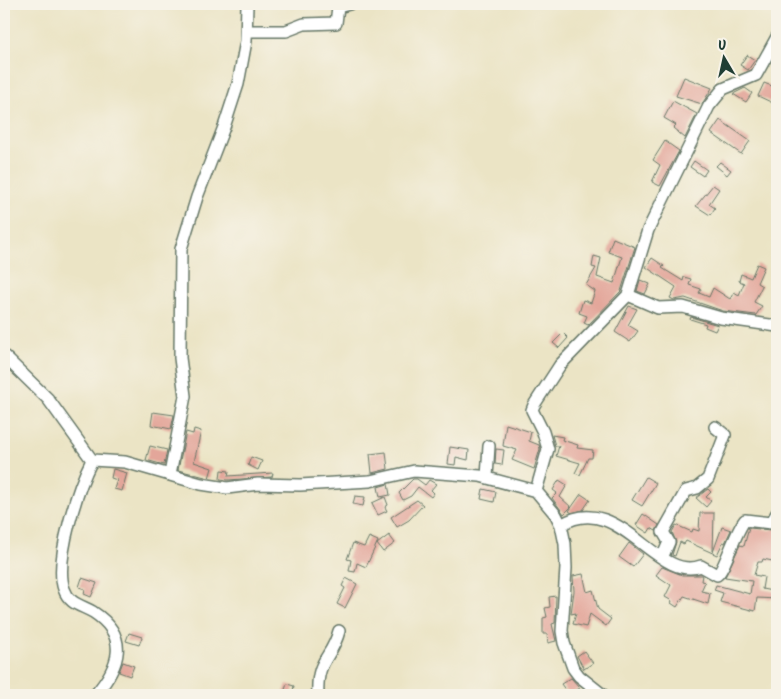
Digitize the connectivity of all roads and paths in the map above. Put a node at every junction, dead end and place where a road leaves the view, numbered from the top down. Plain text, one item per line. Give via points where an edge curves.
1 (246, 4) edge
2 (349, 4) edge
3 (247, 31) junction
4 (777, 37) edge
5 (628, 296) junction
6 (777, 326) edge
7 (4, 356) edge
8 (715, 427) dead end
9 (489, 446) dead end
10 (92, 460) junction
11 (170, 474) junction
12 (487, 477) junction
13 (536, 491) junction
14 (777, 513) edge
15 (561, 525) junction
16 (662, 558) junction
17 (339, 631) dead end
18 (95, 695) edge
19 (318, 695) edge
20 (603, 695) edge

1 - 3 street
2 - 3 street via 338,7 336,23 304,24 286,31
3 - 11 street via 232,104 182,242 180,358 185,396
4 - 5 street via 756,75 723,90 709,106 648,230
5 - 6 street via 658,308 683,307 721,318
5 - 13 street via 560,365 534,405 532,410 548,449
7 - 10 street via 48,398
8 - 16 street via 725,435 708,479 697,488 686,491 680,500 663,532 669,542
9 - 12 street
10 - 11 street via 125,462
10 - 18 street via 76,496 62,580 64,590 73,603 102,619 117,637 117,652 110,675
11 - 12 street via 200,484 233,488 258,484 370,481 407,471
12 - 13 street
13 - 15 street
14 - 16 street via 771,523 745,520 738,528 719,575 701,566 688,570
15 - 16 street via 570,519 600,517
15 - 20 street via 566,568 564,643 573,668
17 - 19 street via 320,668

